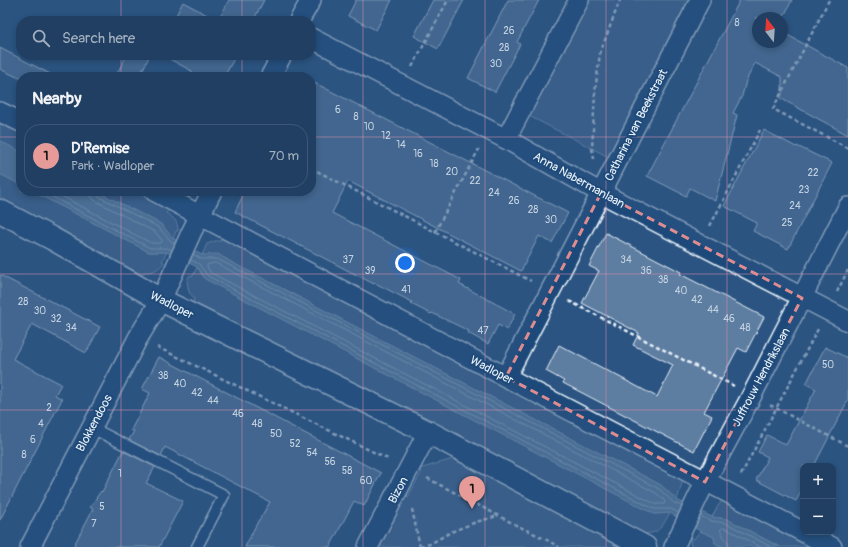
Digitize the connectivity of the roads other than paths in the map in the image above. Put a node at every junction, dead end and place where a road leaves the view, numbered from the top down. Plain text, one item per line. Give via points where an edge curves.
1 (311, 0) edge
2 (579, 0) edge
3 (700, 0) edge
4 (302, 16) edge
5 (316, 41) edge
6 (279, 60) edge
7 (273, 72) edge
8 (0, 112) edge
9 (16, 120) edge
10 (506, 139) junction
11 (602, 193) junction
12 (164, 196) edge
13 (210, 196) edge
14 (848, 207) edge
15 (0, 211) edge
16 (200, 215) junction
17 (802, 298) junction
18 (160, 300) junction
19 (848, 321) edge
20 (506, 377) junction
21 (92, 428) junction
22 (428, 432) junction
23 (701, 490) junction
24 (676, 542) edge
25 (30, 547) edge
26 (197, 547) edge
27 (368, 547) edge
28 (645, 547) edge
29 (832, 547) edge

1 - 4 street
2 - 10 street
3 - 11 street, Catharina van Beekstraat
5 - 10 street, Anna Nabermanlaan
6 - 7 street
8 - 9 street
10 - 11 street, Anna Nabermanlaan
11 - 17 street, Anna Nabermanlaan
11 - 20 street, Catharina van Beekstraat
12 - 16 street, Wadloper
13 - 16 street, Blokkendoos
14 - 17 street, Juffrouw Hendrikslaan
15 - 18 street, Wadloper
16 - 18 street, Blokkendoos
16 - 20 street, Wadloper
17 - 19 street, Anna Nabermanlaan
17 - 23 street, Juffrouw Hendrikslaan
18 - 21 street, Blokkendoos
18 - 22 street, Wadloper
20 - 23 street, Wadloper
21 - 25 street, Blokkendoos
21 - 26 lane via 224,495
22 - 27 street, Bizon
22 - 28 street, Wadloper
23 - 24 street, Juffrouw Hendrikslaan
23 - 29 street, Wadloper via 731,495

